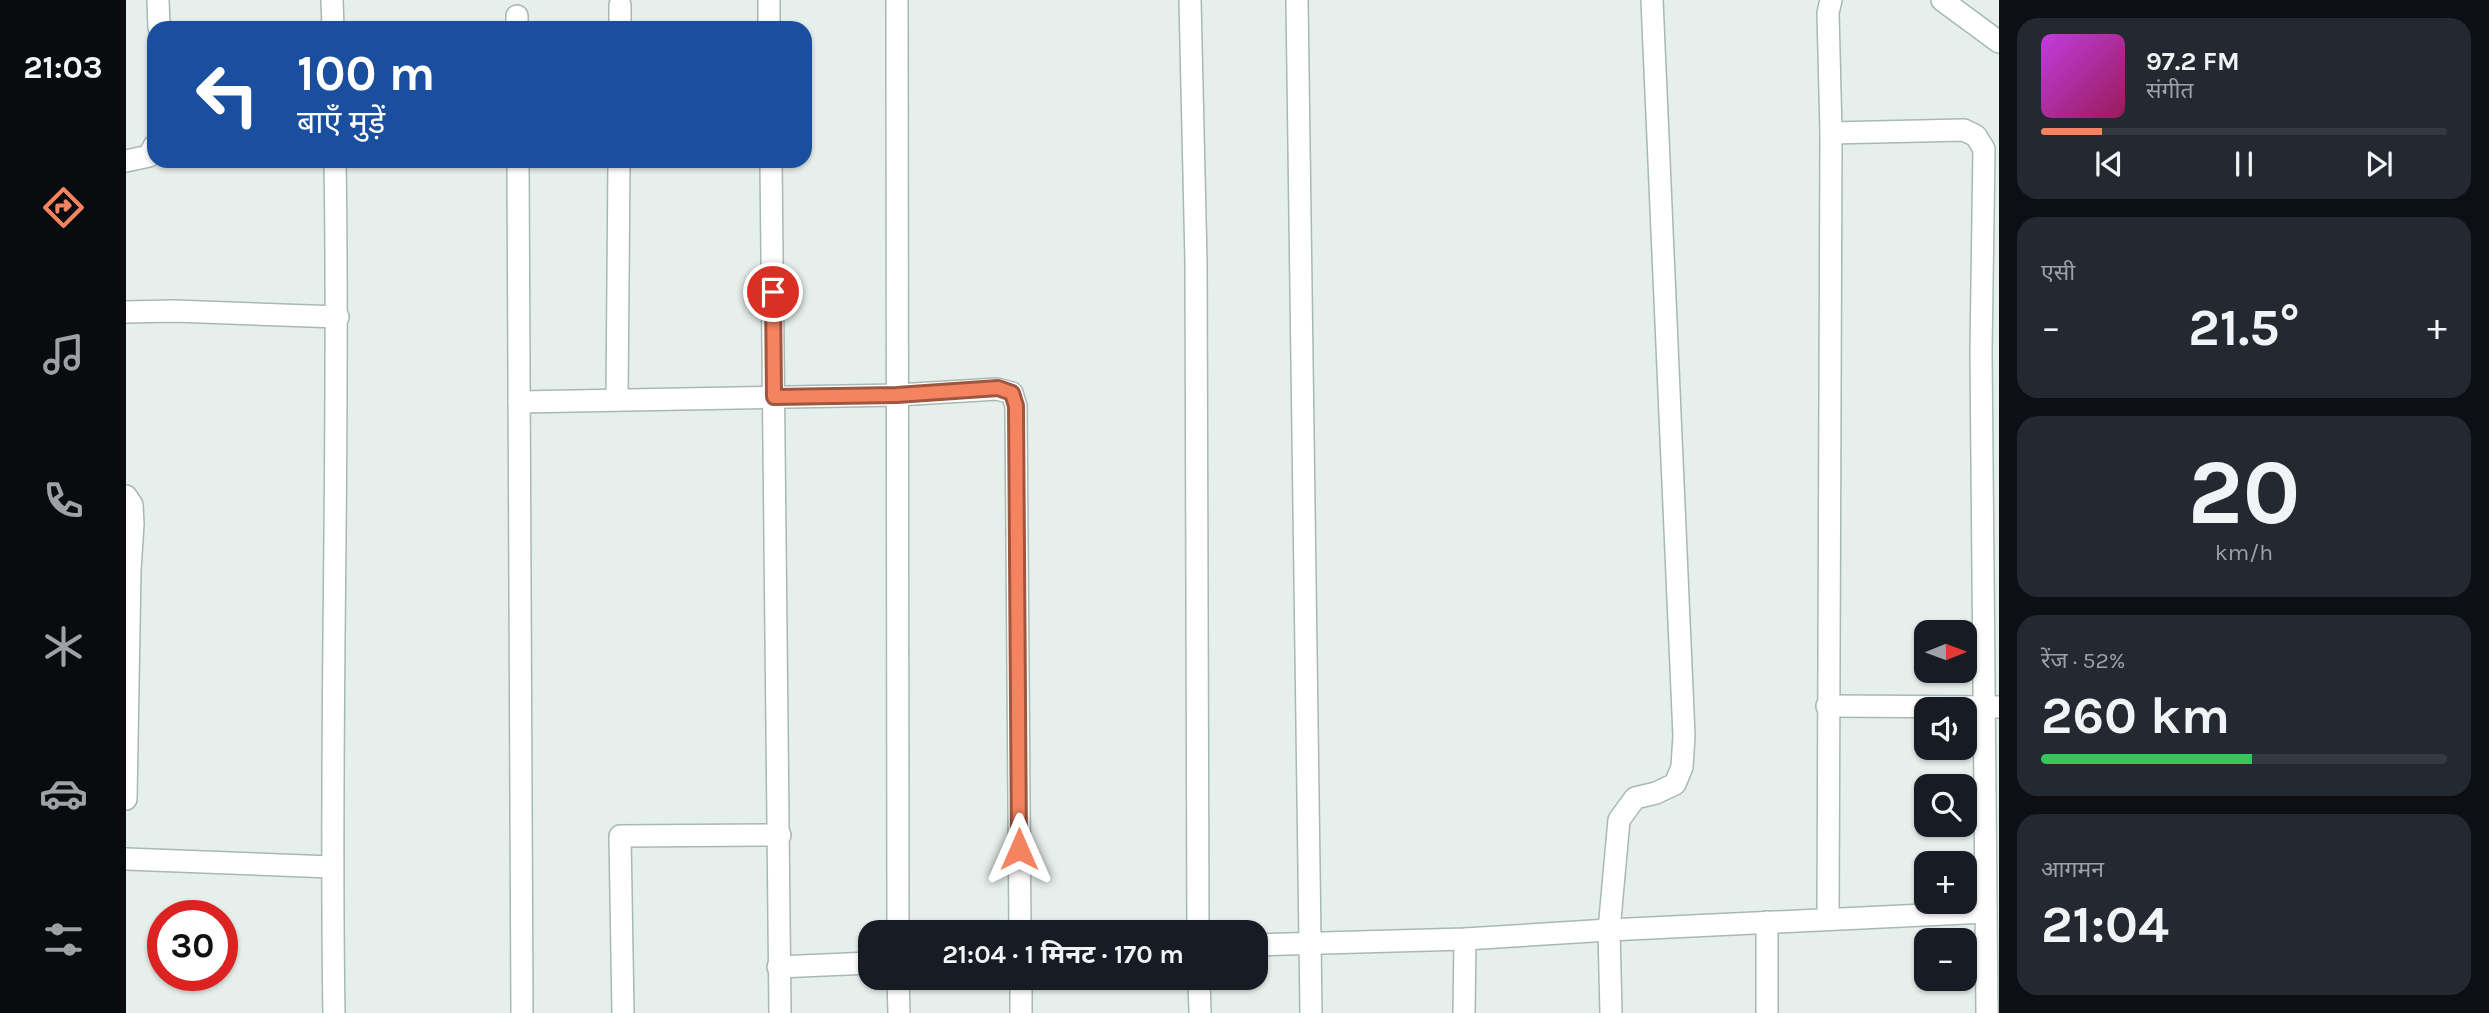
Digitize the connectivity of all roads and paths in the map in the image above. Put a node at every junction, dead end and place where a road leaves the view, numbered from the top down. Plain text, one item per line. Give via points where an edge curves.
1 (158, 0) edge
2 (332, 0) edge
3 (769, 0) edge
4 (897, 0) edge
5 (1190, 0) edge
6 (1297, 0) edge
7 (1652, 0) edge
8 (1831, 0) edge
9 (1942, 0) edge
10 (620, 5) dead end
11 (159, 21) edge
12 (333, 21) edge
13 (620, 21) edge
14 (769, 21) edge
15 (1999, 42) edge
16 (1831, 133) junction
17 (147, 156) edge
18 (126, 161) edge
19 (335, 168) edge
20 (518, 168) edge
21 (619, 168) edge
22 (771, 168) edge
23 (126, 312) edge
24 (338, 317) junction
25 (1990, 351) edge
26 (897, 395) junction
27 (774, 397) junction
28 (617, 400) junction
29 (519, 402) junction
30 (126, 496) edge
31 (1827, 706) junction
32 (1991, 707) edge
33 (126, 799) edge
34 (780, 835) junction
35 (126, 859) edge
36 (331, 867) junction
37 (1986, 912) junction
38 (1828, 919) junction
39 (898, 920) edge
40 (1020, 920) edge
41 (1198, 920) edge
42 (1767, 922) junction
43 (1609, 930) junction
44 (1465, 939) junction
45 (1310, 943) junction
46 (1268, 945) edge
47 (858, 964) edge
48 (778, 967) junction
49 (899, 990) edge
50 (1021, 990) edge
51 (1199, 990) edge
52 (334, 1013) edge
53 (522, 1013) edge
54 (623, 1013) edge
55 (780, 1013) edge
56 (900, 1013) edge
57 (1021, 1013) edge
58 (1200, 1013) edge
59 (1311, 1013) edge
60 (1464, 1013) edge
61 (1611, 1013) edge
62 (1767, 1013) edge
63 (1987, 1013) edge

1 - 11 street
2 - 12 street
3 - 14 street
4 - 26 street
5 - 41 street via 1196,262
6 - 45 street
7 - 43 street via 1683,757 1675,784 1635,798 1619,820
8 - 16 street
9 - 15 street
10 - 13 street
16 - 25 street via 1964,130 1976,136 1984,149
16 - 31 street
17 - 18 street
19 - 24 street
20 - 29 street
21 - 28 street
22 - 27 street
23 - 24 street
24 - 36 street
25 - 32 street
26 - 27 street
26 - 39 street
26 - 40 street via 998,388 1012,393 1016,406
27 - 28 street
27 - 34 street
28 - 29 street
29 - 53 street
30 - 33 street via 132,505 133,524
31 - 32 street
31 - 38 street
32 - 37 street
34 - 48 street
34 - 54 street via 620,836
35 - 36 street
36 - 52 street
37 - 38 street
37 - 63 street
38 - 42 street
42 - 43 street
42 - 62 street
43 - 44 street
43 - 61 street
44 - 45 street
44 - 60 street
45 - 46 street
45 - 59 street
47 - 48 street
48 - 55 street
49 - 56 street
50 - 57 street
51 - 58 street

